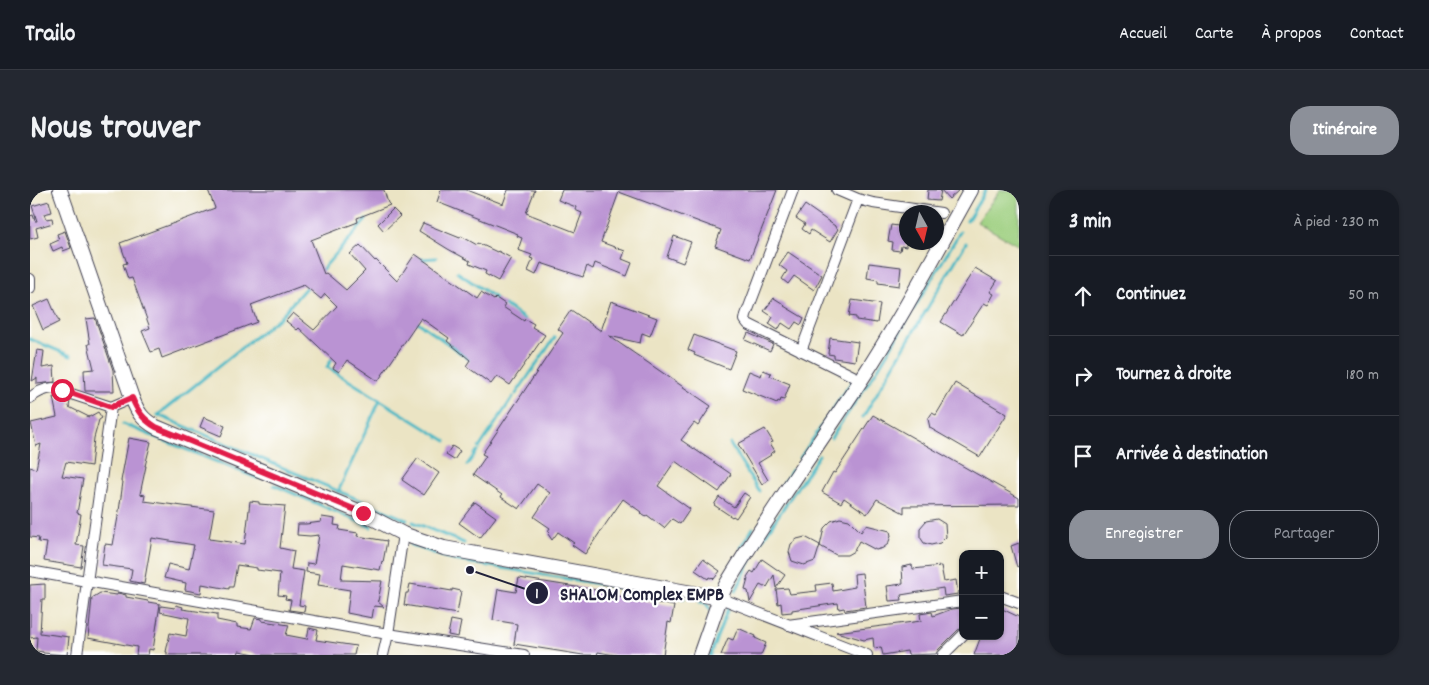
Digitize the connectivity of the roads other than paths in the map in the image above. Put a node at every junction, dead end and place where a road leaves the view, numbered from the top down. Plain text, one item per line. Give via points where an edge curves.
1 (60, 190) edge
2 (794, 190) edge
3 (837, 190) edge
4 (971, 190) edge
5 (858, 199) junction
6 (899, 208) edge
7 (30, 280) edge
8 (30, 288) edge
9 (801, 351) junction
10 (861, 380) junction
11 (30, 398) edge
12 (132, 398) junction
13 (111, 407) junction
14 (404, 534) junction
15 (30, 571) edge
16 (87, 581) junction
17 (1004, 597) edge
18 (720, 598) junction
19 (959, 602) edge
20 (1019, 603) edge
21 (788, 625) junction
22 (388, 634) junction
23 (959, 639) edge
24 (77, 655) edge
25 (383, 655) edge
26 (524, 655) edge
27 (700, 655) edge
28 (867, 655) edge
29 (943, 655) edge

1 - 12 street
2 - 9 street via 745,320
3 - 5 street
4 - 10 street
5 - 6 street
5 - 9 street
7 - 8 street
9 - 10 street
10 - 18 street via 773,510
11 - 13 street via 54,388
12 - 13 street
12 - 14 street via 138,412 156,427 363,513
13 - 16 street
14 - 18 street via 458,551
14 - 22 street
15 - 16 street
16 - 22 street
16 - 24 street
17 - 20 street
18 - 21 street
18 - 27 street
19 - 21 street
21 - 28 street
22 - 25 street
22 - 26 street
23 - 29 street

